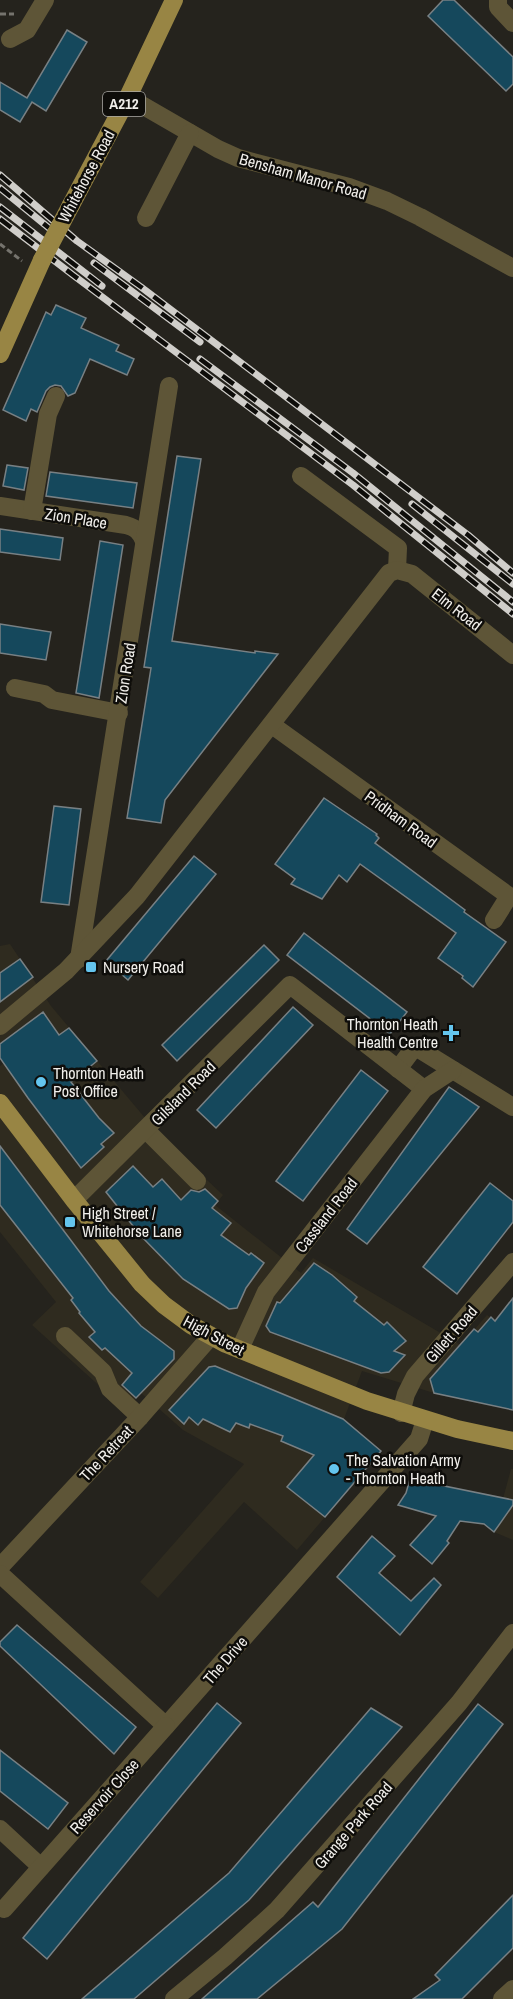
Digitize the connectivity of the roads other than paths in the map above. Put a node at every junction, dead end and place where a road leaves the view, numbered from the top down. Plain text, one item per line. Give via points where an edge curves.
1 (45, 0) edge
2 (174, 0) edge
3 (498, 0) edge
4 (513, 23) edge
5 (10, 39) dead end
6 (128, 97) junction
7 (190, 133) junction
8 (146, 218) dead end
9 (513, 268) edge
10 (0, 354) edge
11 (169, 386) dead end
12 (56, 396) dead end
13 (301, 476) dead end
14 (0, 506) edge
15 (32, 511) junction
16 (144, 541) junction
17 (397, 570) junction
18 (513, 655) edge
19 (15, 688) dead end
20 (119, 713) junction
21 (272, 725) junction
22 (494, 920) dead end
23 (79, 959) junction
24 (0, 1026) edge
25 (398, 1069) junction
26 (453, 1070) junction
27 (424, 1089) junction
28 (0, 1103) edge
29 (513, 1107) edge
30 (146, 1130) junction
31 (197, 1181) dead end
32 (74, 1200) junction
33 (511, 1269) edge
34 (65, 1336) dead end
35 (211, 1336) junction
36 (240, 1349) junction
37 (401, 1413) junction
38 (140, 1417) junction
39 (425, 1420) junction
40 (513, 1441) edge
41 (0, 1567) edge
42 (0, 1574) edge
43 (513, 1633) edge
44 (166, 1726) junction
45 (0, 1829) edge
46 (41, 1867) junction
47 (4, 1909) dead end
48 (513, 1989) edge
49 (174, 1999) edge
50 (502, 1999) edge

1 - 5 street via 27,30
2 - 6 main road, Whitehorse Road / A212
3 - 4 street via 498,7
6 - 7 street, Bensham Manor Road
6 - 10 main road, Whitehorse Road / A212, bridge via 42,260
7 - 8 street
7 - 9 street, Bensham Manor Road via 238,158 387,201
11 - 16 street, Zion Road
12 - 15 street via 48,414
13 - 17 street via 398,548
14 - 15 street, Zion Place
15 - 16 street, Zion Place via 126,525 141,533
16 - 20 street, Zion Road
17 - 18 street, Elm Road via 412,574
17 - 21 street via 385,577
19 - 20 street via 44,694 52,700
20 - 23 street, Zion Road
21 - 22 street, Pridham Road via 508,896
21 - 23 street via 137,896
23 - 24 street
25 - 26 street via 415,1048
25 - 27 street
25 - 30 street, Gilsland Road via 291,985
26 - 27 street, Cassland Road
26 - 29 street
27 - 36 street, Cassland Road via 266,1292
28 - 32 main road, High Street
30 - 31 street
30 - 32 street, Gilsland Road
32 - 35 main road, High Street via 151,1293 176,1315
33 - 37 street, Gillett Road via 415,1376
34 - 38 street via 104,1372 110,1389
35 - 36 main road, High Street
35 - 38 street, The Retreat
36 - 37 main road, High Street
37 - 39 main road, High Street
38 - 41 street, The Retreat
39 - 40 main road, High Street
39 - 44 street, The Drive via 419,1439
42 - 44 street
43 - 49 street, Grange Park Road via 453,1710 277,1910
44 - 46 street, Reservoir Close
45 - 46 street
46 - 47 street, Reservoir Close
48 - 50 street

